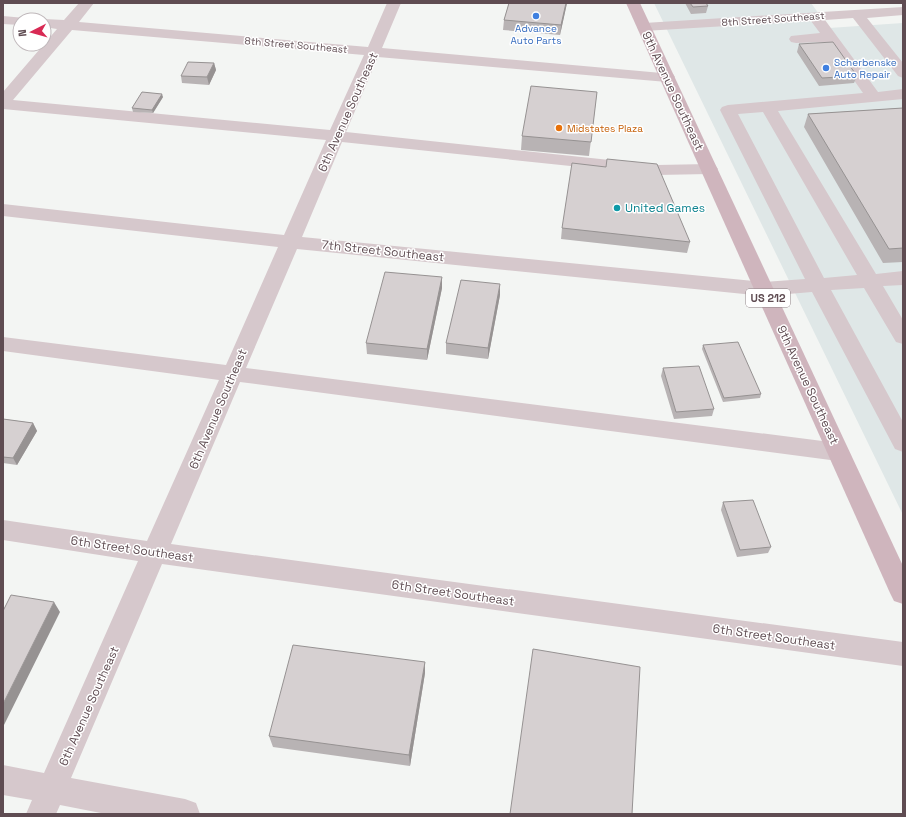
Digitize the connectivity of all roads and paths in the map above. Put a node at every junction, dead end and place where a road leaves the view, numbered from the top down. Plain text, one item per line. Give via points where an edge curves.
1 (87, 3) edge
2 (394, 3) edge
3 (633, 3) edge
4 (903, 11) edge
5 (858, 14) junction
6 (815, 16) junction
7 (52, 24) edge
8 (68, 25) junction
9 (644, 27) junction
10 (831, 36) junction
11 (796, 39) dead end
12 (374, 52) junction
13 (903, 73) edge
14 (667, 77) junction
15 (903, 94) edge
16 (873, 96) junction
17 (3, 103) edge
18 (768, 107) junction
19 (337, 136) junction
20 (708, 169) junction
21 (3, 210) edge
22 (291, 242) junction
23 (903, 278) edge
24 (870, 281) junction
25 (818, 285) junction
26 (764, 289) junction
27 (903, 337) edge
28 (3, 344) edge
29 (234, 372) junction
30 (895, 412) edge
31 (903, 443) edge
32 (838, 452) junction
33 (3, 530) edge
34 (156, 553) junction
35 (903, 593) edge
36 (903, 654) edge
37 (3, 780) edge
38 (47, 802) edge
39 (185, 814) edge

1 - 8 street
2 - 12 street, 6th Avenue Southeast
3 - 9 main road, 9th Avenue Southeast / US 212
4 - 5 street, 8th Street Southeast
5 - 6 street, 8th Street Southeast
5 - 13 street
6 - 9 street, 8th Street Southeast
6 - 10 street
7 - 8 street, 8th Street Southeast
8 - 12 street, 8th Street Southeast
8 - 17 street
9 - 14 main road, 9th Avenue Southeast / US 212
10 - 11 street
10 - 16 street
12 - 14 street, 8th Street Southeast
12 - 19 street, 6th Avenue Southeast
14 - 20 main road, 9th Avenue Southeast / US 212
15 - 16 street
16 - 18 street
17 - 19 street
18 - 24 street
18 - 25 street via 728,110
19 - 20 street via 657,170
19 - 22 street, 6th Avenue Southeast
20 - 26 main road, 9th Avenue Southeast / US 212
21 - 22 street, 7th Street Southeast
22 - 26 street, 7th Street Southeast
22 - 29 street, 6th Avenue Southeast
23 - 24 street, 7th Street Southeast
24 - 25 street, 7th Street Southeast
24 - 27 street
25 - 26 street, 7th Street Southeast
25 - 30 street
26 - 32 main road, 9th Avenue Southeast / US 212
28 - 29 street
29 - 32 street
29 - 34 street, 6th Avenue Southeast
30 - 31 street
32 - 35 main road, 9th Avenue Southeast / US 212
33 - 34 street, 6th Street Southeast
34 - 36 street, 6th Street Southeast
34 - 38 street, 6th Avenue Southeast
37 - 38 street
38 - 39 street

